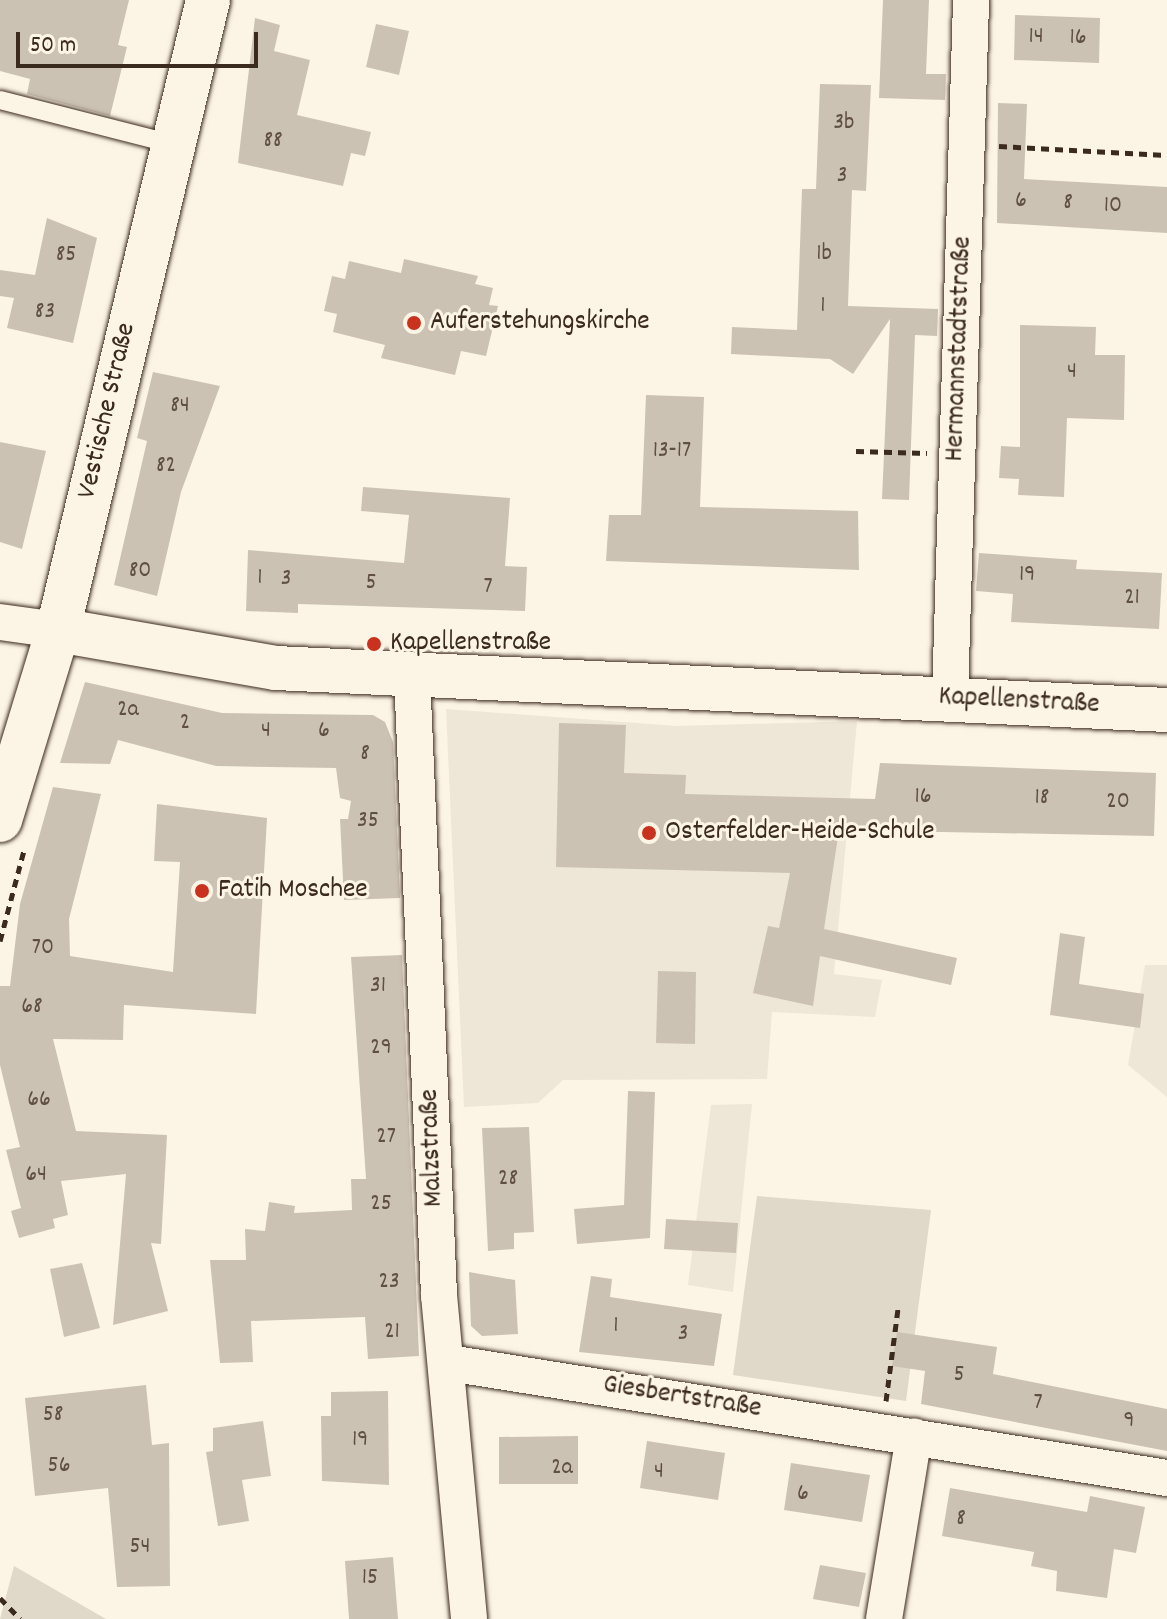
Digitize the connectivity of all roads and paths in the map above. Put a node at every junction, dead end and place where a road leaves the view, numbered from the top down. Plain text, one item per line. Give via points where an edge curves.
1 (208, 0) edge
2 (979, 1) edge
3 (0, 100) edge
4 (172, 144) junction
5 (966, 144) junction
6 (1166, 155) edge
7 (856, 451) dead end
8 (912, 453) dead end
9 (0, 622) edge
10 (58, 630) junction
11 (412, 676) junction
12 (950, 697) junction
13 (1167, 710) edge
14 (0, 820) edge
15 (898, 1309) dead end
16 (449, 1363) junction
17 (898, 1432) junction
18 (1167, 1478) edge
19 (0, 1598) edge
20 (20, 1619) edge
21 (469, 1619) edge
22 (884, 1619) edge

1 - 4 street, Vestische Straße
2 - 5 street, Hermannstadtstraße
3 - 4 lane
4 - 10 street, Vestische Straße
5 - 6 path
5 - 12 street, Hermannstadtstraße
7 - 8 path
9 - 10 street
10 - 11 street, Kapellenstraße via 233,664
10 - 14 street, Vestische Straße
11 - 12 street, Kapellenstraße
11 - 16 street, Malzstraße via 439,1295
12 - 13 street, Kapellenstraße
15 - 17 path
16 - 17 street, Giesbertstraße
16 - 21 street, Malzstraße
17 - 18 street, Giesbertstraße
17 - 22 street
19 - 20 path

